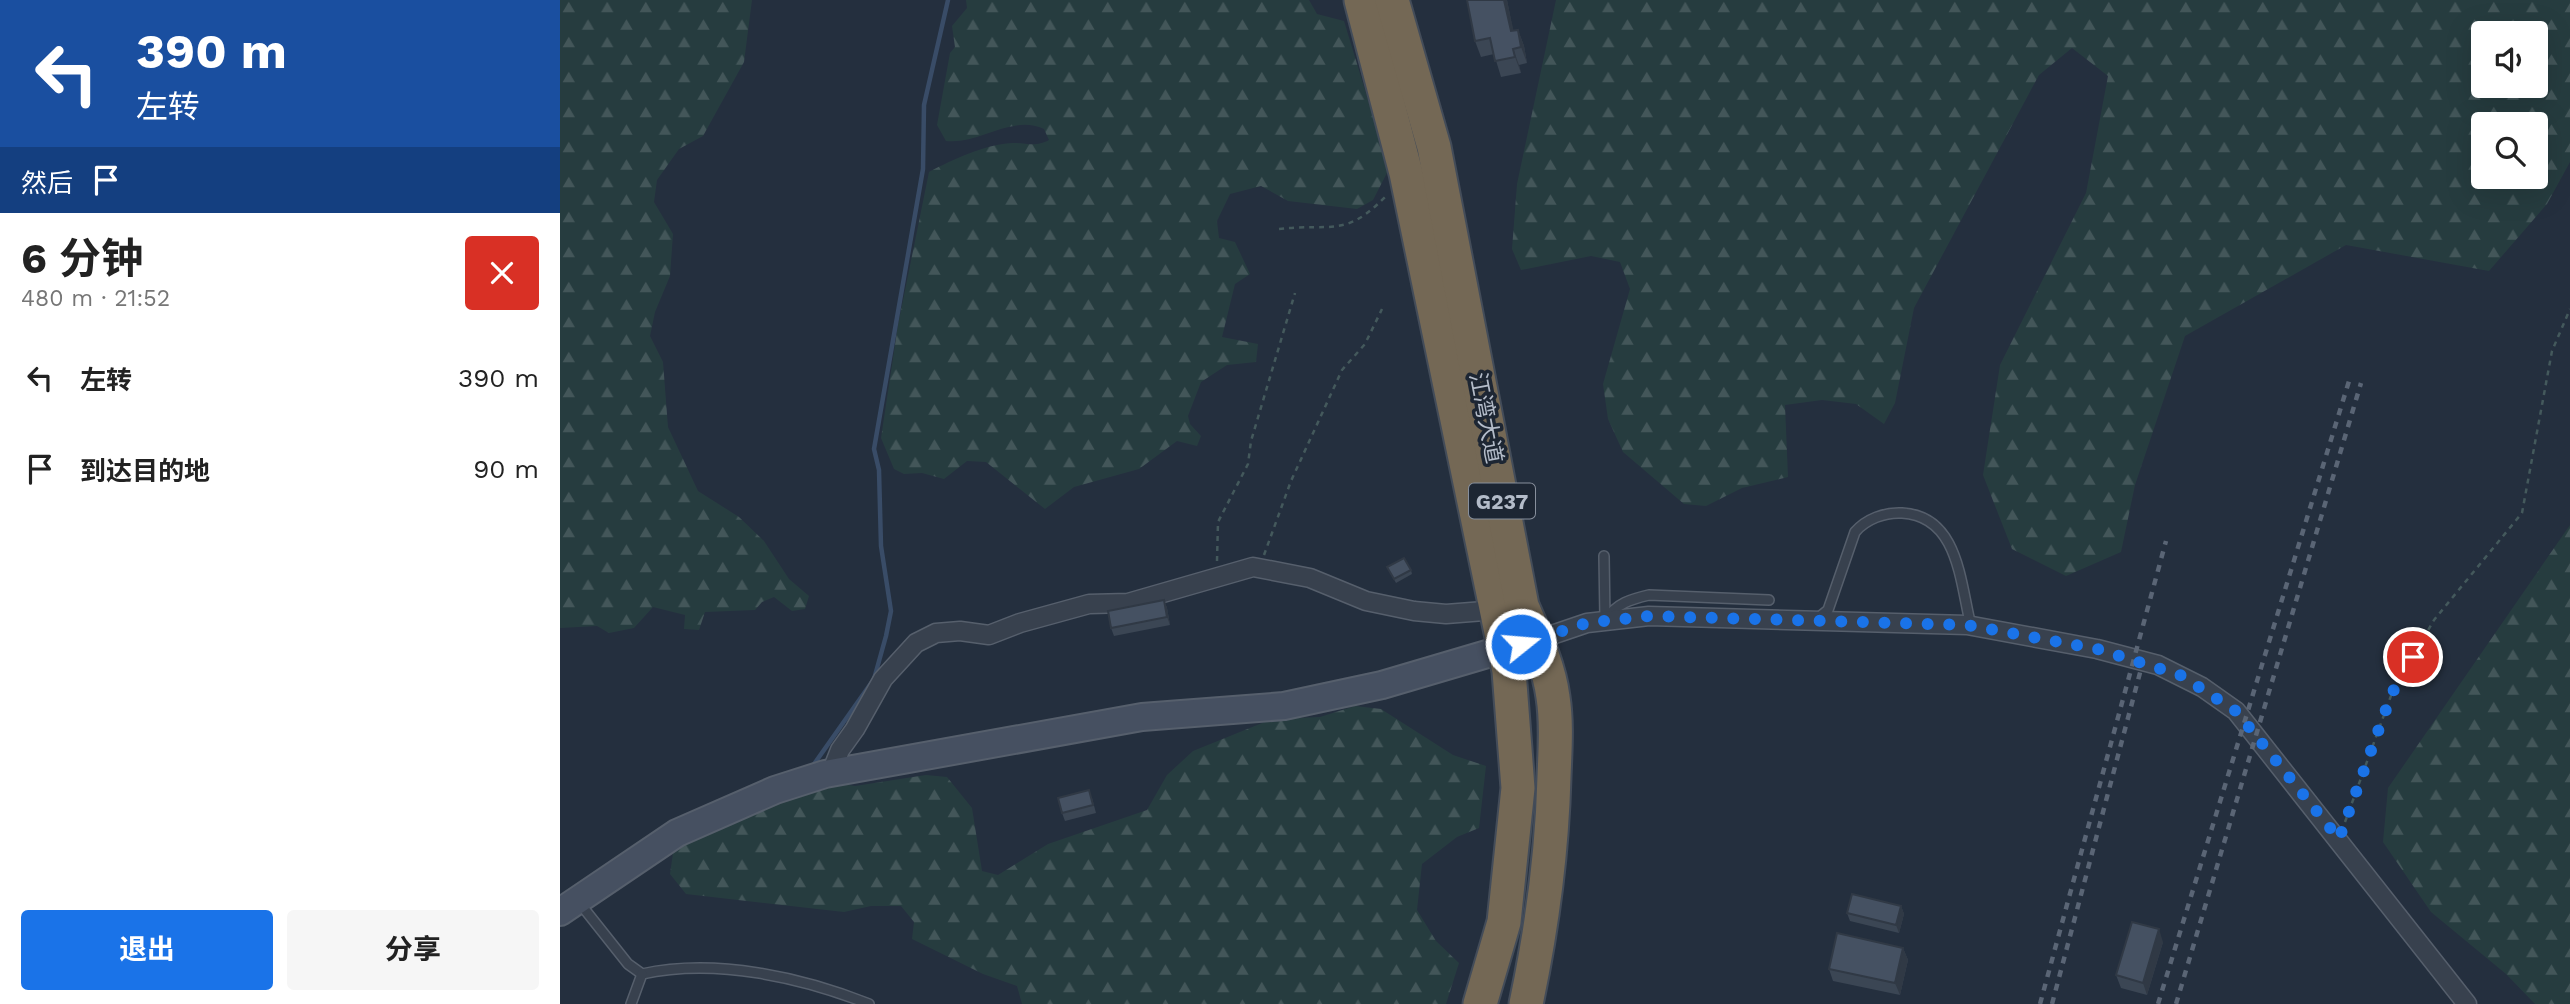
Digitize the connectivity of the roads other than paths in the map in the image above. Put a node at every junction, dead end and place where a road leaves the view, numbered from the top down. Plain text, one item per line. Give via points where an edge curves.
1 (1361, 0) edge
2 (1392, 0) edge
3 (1604, 556) dead end
4 (1769, 600) dead end
5 (1497, 611) junction
6 (1605, 621) junction
7 (1815, 621) junction
8 (1970, 626) junction
9 (1537, 640) junction
10 (1504, 649) junction
11 (831, 773) junction
12 (568, 906) edge
13 (642, 975) junction
14 (631, 1004) edge
15 (869, 1004) edge
16 (1480, 1004) edge
17 (1526, 1004) edge
18 (2467, 1004) edge

1 - 5 highway, 江湾大道 / G237 via 1406,173
2 - 9 highway, 江湾大道 / G237 via 1434,147 1522,606
3 - 6 lane
4 - 6 lane via 1649,595 1618,606
5 - 9 street
5 - 10 highway, 江湾大道 / G237
5 - 11 street via 1414,611 1366,601 1310,578 1253,567 1128,603 1089,604 989,635 936,633 916,643 883,679 839,750
6 - 7 street via 1649,616
6 - 9 street
7 - 8 street
7 - 8 lane via 1828,610 1855,532 1863,523 1892,512 1913,514 1944,532
8 - 18 street via 2097,649 2158,666 2202,687 2236,711
9 - 10 street
9 - 17 highway, 江湾大道 / G237 via 1553,695 1553,830 1543,928
10 - 11 street via 1382,685 1296,704 1142,717
10 - 16 highway, 江湾大道 / G237 via 1518,788 1504,922
11 - 12 street via 775,790 677,833
12 - 13 lane
13 - 14 lane
13 - 15 lane via 667,969 747,972 823,986

